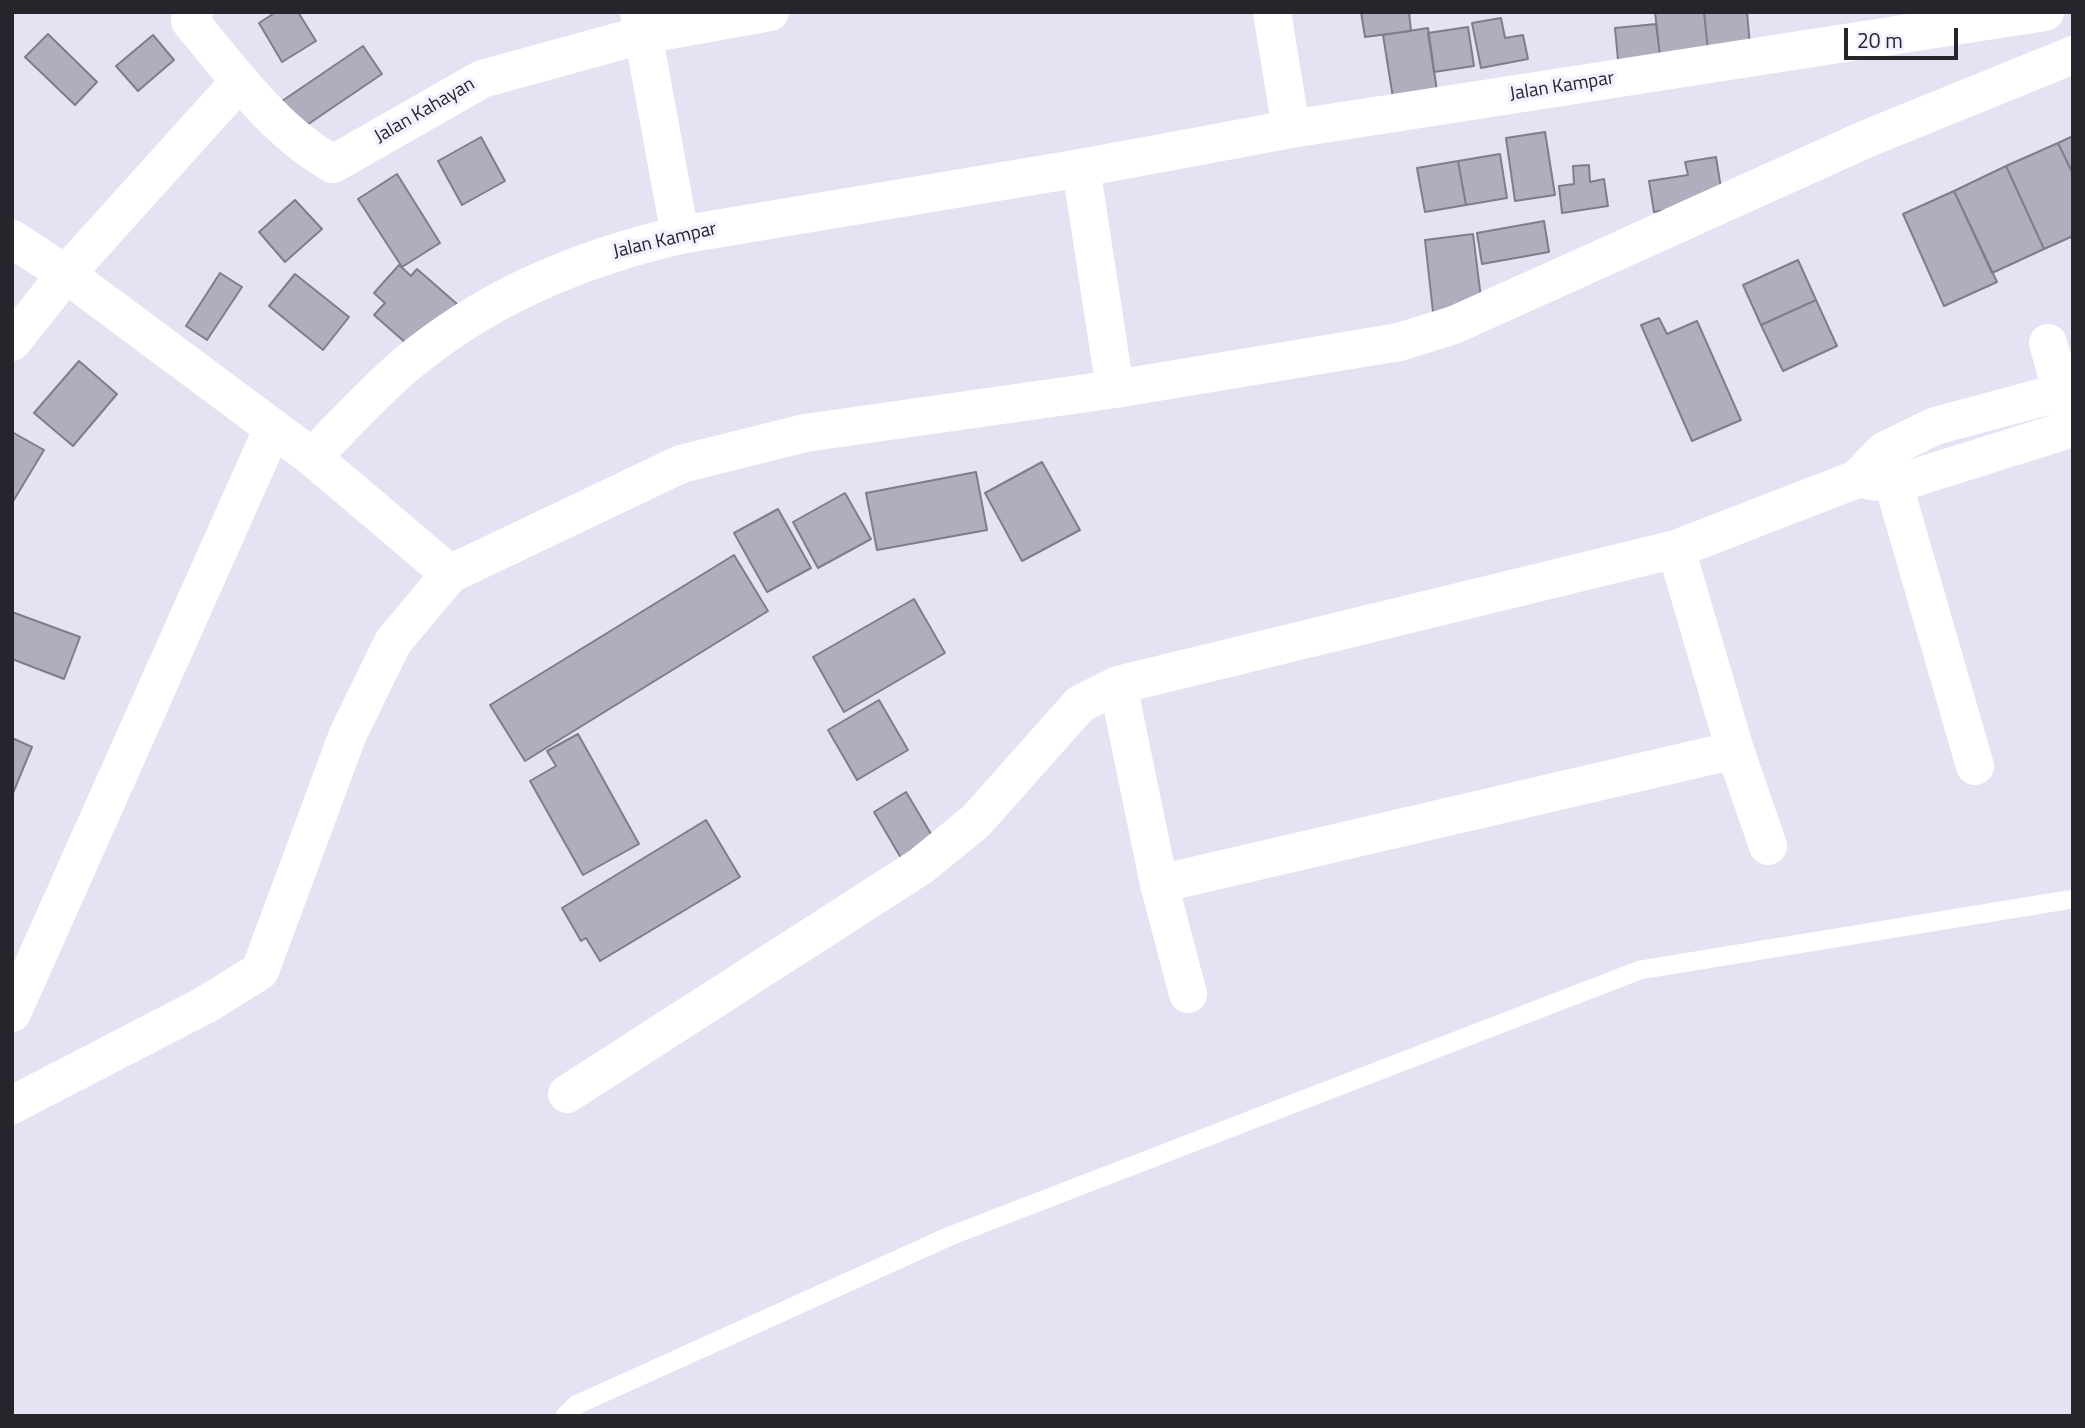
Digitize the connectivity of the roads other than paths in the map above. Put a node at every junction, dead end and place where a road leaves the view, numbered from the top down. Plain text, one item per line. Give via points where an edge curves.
1 (194, 12) edge
2 (770, 12) edge
3 (1272, 12) edge
4 (2045, 12) edge
5 (640, 23) edge
6 (1893, 23) edge
7 (2073, 55) edge
8 (240, 81) junction
9 (1292, 128) junction
10 (1081, 169) junction
11 (680, 235) junction
12 (12, 239) edge
13 (65, 274) junction
14 (12, 342) edge
15 (2048, 343) dead end
16 (1115, 389) junction
17 (2067, 391) edge
18 (273, 428) junction
19 (2072, 430) edge
20 (312, 457) junction
21 (1889, 467) junction
22 (1676, 549) junction
23 (450, 574) junction
24 (1118, 685) junction
25 (1735, 750) junction
26 (1975, 766) dead end
27 (1768, 846) dead end
28 (1159, 884) junction
29 (2073, 899) edge
30 (1188, 994) dead end
31 (12, 1013) edge
32 (567, 1094) dead end
33 (12, 1105) edge
34 (565, 1416) edge

1 - 8 street, Jalan Kahayan via 190,21
2 - 5 street, Jalan Kahayan
3 - 9 street
4 - 6 street, Jalan Kampar
5 - 8 street, Jalan Kahayan via 482,79 334,164 308,150
5 - 11 street
6 - 9 street, Jalan Kampar
7 - 16 street via 1866,139 1454,325 1399,342
8 - 13 street
9 - 10 street, Jalan Kampar
10 - 11 street, Jalan Kampar
10 - 16 street
11 - 20 street, Jalan Kampar via 617,250 514,292 403,367
12 - 13 street
13 - 14 street
13 - 18 street
15 - 17 street
16 - 23 street via 806,433 681,464
17 - 19 street
17 - 21 street via 1935,426
18 - 20 street
18 - 31 street
19 - 21 street
20 - 23 street
21 - 22 street
21 - 26 street
22 - 24 street
22 - 25 street
23 - 33 street via 393,642 348,734 260,971 205,1005
24 - 28 street
24 - 32 street via 1080,704 976,821 921,866
25 - 27 street
25 - 28 street
28 - 30 street
29 - 34 lane via 1640,970 950,1237 576,1405

